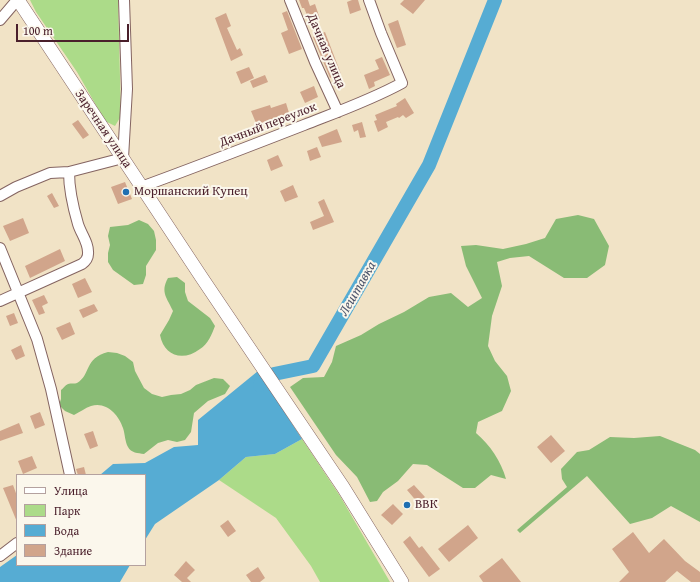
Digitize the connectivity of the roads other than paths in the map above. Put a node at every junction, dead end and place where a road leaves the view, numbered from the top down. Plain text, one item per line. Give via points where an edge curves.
1 (17, 0) edge
2 (124, 0) edge
3 (290, 0) edge
4 (369, 0) edge
5 (0, 20) edge
6 (338, 112) junction
7 (125, 130) junction
8 (110, 140) junction
9 (122, 158) junction
10 (69, 172) junction
11 (141, 187) junction
12 (0, 196) edge
13 (0, 248) edge
14 (18, 292) junction
15 (0, 300) edge
16 (70, 474) edge
17 (16, 544) edge
18 (0, 556) edge
19 (402, 582) edge

1 - 5 street
1 - 8 main road, Заречная улица
2 - 7 street via 127,82
3 - 6 street, Дачная улица
4 - 6 street, Дачный переулок via 402,83
6 - 11 street, Дачный переулок
7 - 8 street
7 - 9 street
8 - 9 main road, Заречная улица
9 - 10 street
9 - 11 main road, Заречная улица
10 - 12 street via 50,173
10 - 14 street via 69,188 78,225 87,246 87,260
11 - 19 main road, Заречная улица via 343,487
13 - 14 street
14 - 15 street
14 - 16 street via 38,339
17 - 18 street

